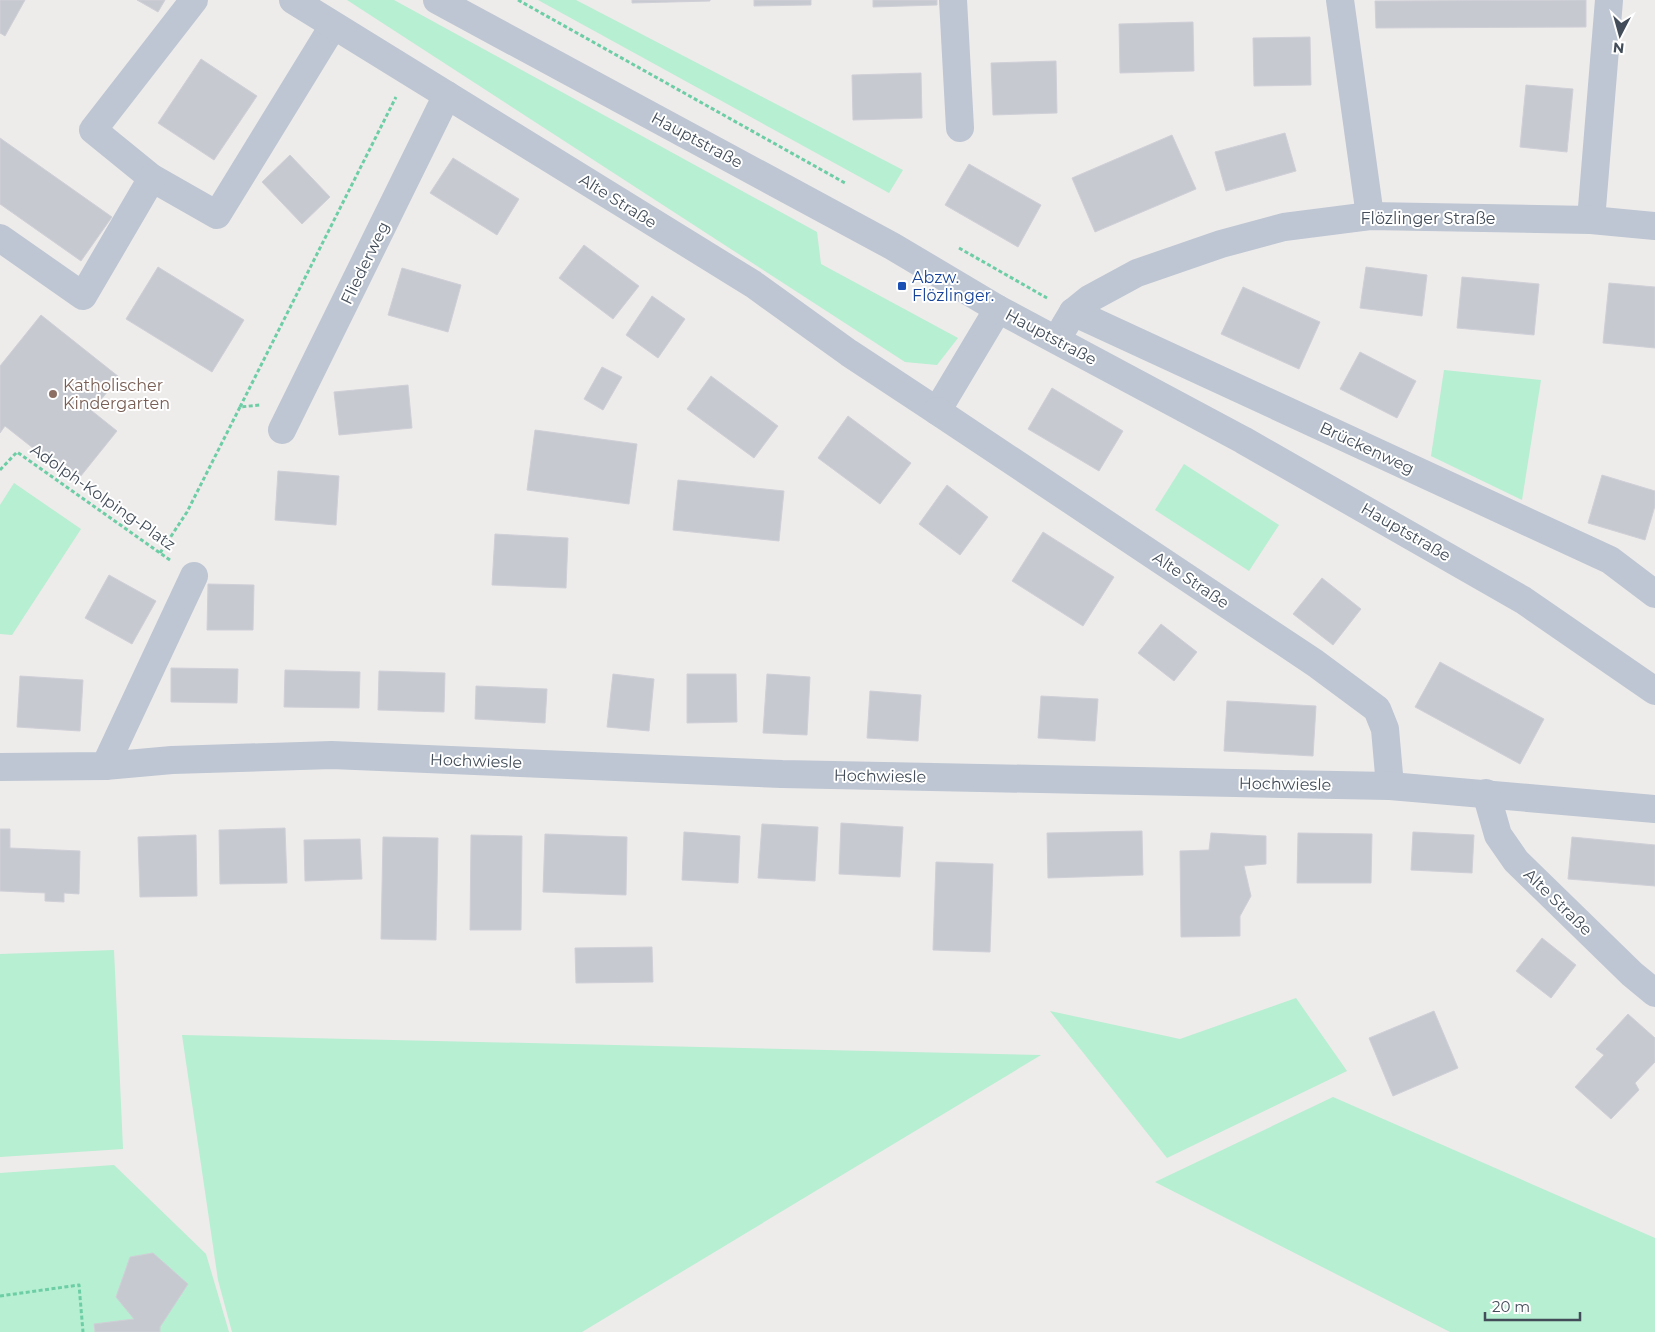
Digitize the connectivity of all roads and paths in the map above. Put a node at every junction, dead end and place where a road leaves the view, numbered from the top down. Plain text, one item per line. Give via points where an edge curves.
1 (194, 0) edge
2 (293, 0) edge
3 (437, 0) edge
4 (518, 0) edge
5 (953, 0) edge
6 (1340, 0) edge
7 (1609, 0) edge
8 (333, 26) junction
9 (409, 72) junction
10 (447, 96) junction
11 (960, 128) dead end
12 (152, 178) junction
13 (848, 185) dead end
14 (1370, 216) junction
15 (1591, 220) junction
16 (1655, 226) edge
17 (0, 238) edge
18 (952, 244) dead end
19 (998, 309) junction
20 (1073, 312) junction
21 (1056, 340) junction
22 (295, 403) junction
23 (240, 407) junction
24 (937, 411) junction
25 (282, 430) dead end
26 (0, 470) edge
27 (160, 553) junction
28 (194, 576) joint
29 (1655, 594) edge
30 (1655, 691) edge
31 (105, 766) junction
32 (0, 767) edge
33 (1390, 786) junction
34 (1486, 793) junction
35 (1655, 808) edge
36 (1655, 993) edge
37 (0, 1296) edge
38 (83, 1332) edge

1 - 12 street via 93,130
2 - 8 street, Alte Straße
3 - 19 street, Hauptstraße via 892,246
4 - 13 path
5 - 11 street
6 - 14 street
7 - 15 street
8 - 9 street, Alte Straße
8 - 12 street via 217,215
9 - 10 street, Alte Straße
9 - 23 path
10 - 22 street, Fliederweg
10 - 24 street, Alte Straße via 753,284
12 - 17 street via 83,296
14 - 15 street, Flözlinger Straße
14 - 20 street, Flözlinger Straße via 1284,227 1221,244 1138,273 1089,298
15 - 16 street, Flözlinger Straße
18 - 20 path
19 - 21 street, Hauptstraße
19 - 24 street
20 - 21 street, Flözlinger Straße
20 - 29 street, Brückenweg via 1610,560
21 - 30 street, Hauptstraße via 1243,440 1524,600
22 - 23 path
22 - 25 street, Fliederweg
23 - 27 path via 187,512
24 - 33 street, Alte Straße via 1315,663 1377,709 1386,729
26 - 27 path, Adolph-Kolping-Platz via 17,452
27 - 28 path, Adolph-Kolping-Platz
28 - 31 street
31 - 32 street, Hochwiesle
31 - 33 street, Hochwiesle via 172,760 332,755 782,774
33 - 34 street, Hochwiesle
34 - 35 street, Hochwiesle
34 - 36 street, Alte Straße via 1498,835 1516,860
37 - 38 path via 78,1285

